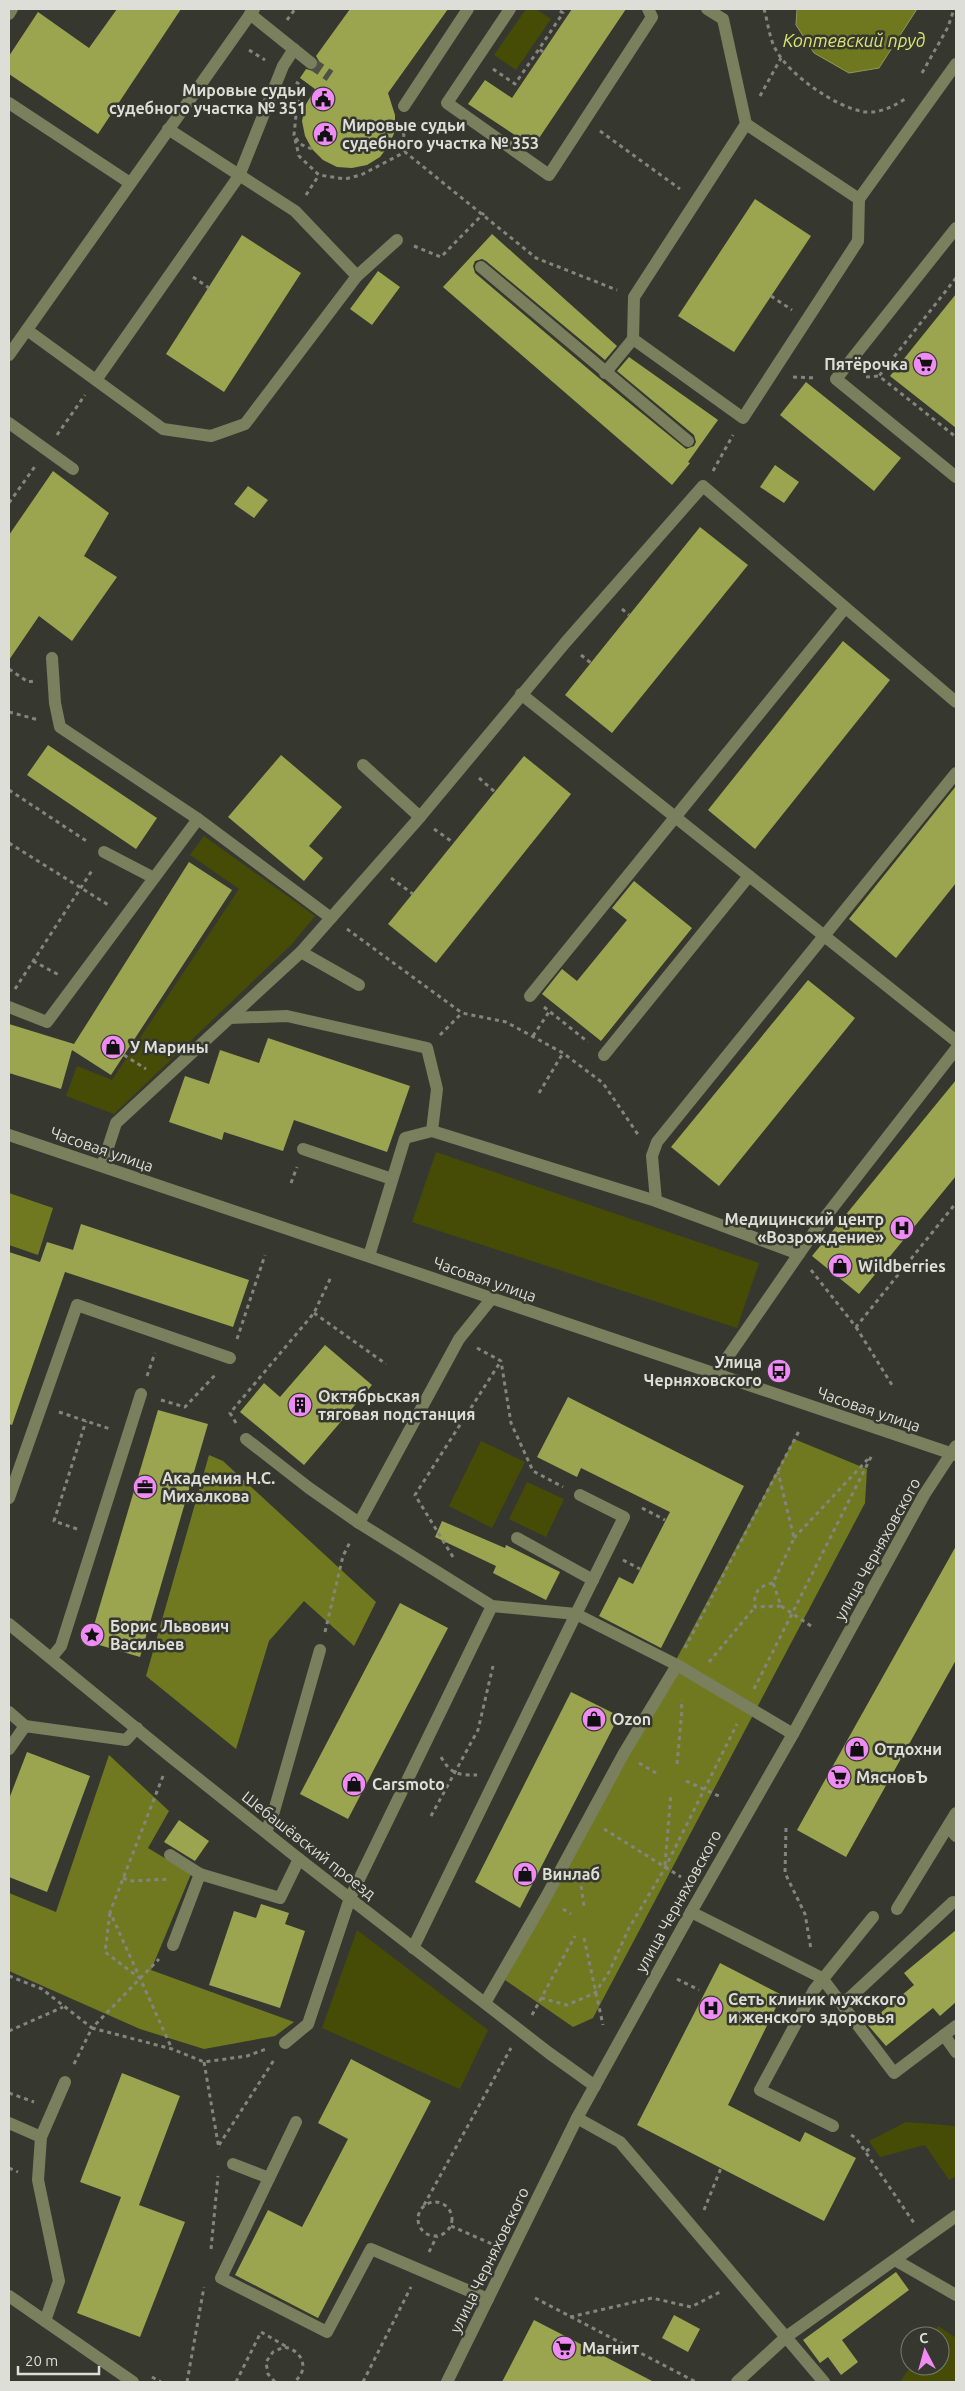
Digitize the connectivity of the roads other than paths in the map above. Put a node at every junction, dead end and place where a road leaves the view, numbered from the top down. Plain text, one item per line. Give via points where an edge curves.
1 (12, 9) edge
2 (468, 9) edge
3 (510, 9) edge
4 (648, 9) edge
5 (707, 9) edge
6 (252, 12) edge
7 (9, 14) edge
8 (294, 49) junction
9 (311, 63) tunnel mouth
10 (956, 64) edge
11 (9, 103) edge
12 (404, 106) road end
13 (746, 124) junction
14 (168, 129) junction
15 (239, 176) junction
16 (130, 182) junction
17 (859, 199) junction
18 (956, 228) edge
19 (397, 240) road end
20 (480, 267) dead end
21 (357, 276) junction
22 (27, 330) junction
23 (634, 339) junction
24 (9, 355) edge
25 (605, 374) junction
26 (96, 380) junction
27 (9, 422) edge
28 (688, 441) dead end
29 (73, 469) dead end
30 (956, 477) edge
31 (845, 608) junction
32 (52, 658) dead end
33 (520, 694) junction
34 (956, 702) edge
35 (363, 765) dead end
36 (956, 773) edge
37 (674, 816) junction
38 (420, 817) junction
39 (198, 819) junction
40 (104, 852) road end
41 (749, 876) junction
42 (154, 878) junction
43 (331, 918) junction
44 (824, 936) junction
45 (301, 952) junction
46 (359, 985) dead end
47 (530, 996) road end
48 (9, 1007) edge
49 (230, 1018) junction
50 (956, 1041) edge
51 (956, 1049) edge
52 (604, 1055) road end
53 (432, 1131) junction
54 (9, 1135) edge
55 (303, 1149) dead end
56 (102, 1166) junction
57 (392, 1179) junction
58 (656, 1201) junction
59 (799, 1254) junction
60 (369, 1256) junction
61 (492, 1298) junction
62 (230, 1358) dead end
63 (716, 1374) junction
64 (142, 1394) road end
65 (246, 1439) road end
66 (955, 1452) edge
67 (580, 1496) road end
68 (9, 1498) edge
69 (359, 1523) junction
70 (517, 1538) dead end
71 (593, 1580) junction
72 (492, 1606) junction
73 (576, 1614) junction
74 (9, 1624) edge
75 (320, 1650) road end
76 (51, 1658) junction
77 (677, 1665) junction
78 (9, 1712) edge
79 (25, 1726) junction
80 (137, 1728) junction
81 (793, 1734) junction
82 (9, 1749) edge
83 (956, 1813) edge
84 (266, 1832) junction
85 (952, 1832) edge
86 (170, 1855) dead end
87 (299, 1859) junction
88 (200, 1874) junction
89 (350, 1898) junction
90 (953, 1902) dead end
91 (897, 1908) dead end
92 (691, 1912) junction
93 (873, 1917) dead end
94 (173, 1945) road end
95 (413, 1948) junction
96 (822, 1978) junction
97 (485, 2003) junction
98 (843, 2004) junction
99 (956, 2026) edge
100 (944, 2035) junction
101 (285, 2042) road end
102 (956, 2052) edge
103 (65, 2082) road end
104 (595, 2086) junction
105 (577, 2118) junction
106 (296, 2122) dead end
107 (9, 2123) edge
108 (833, 2126) road end
109 (40, 2137) junction
110 (233, 2164) dead end
111 (269, 2178) junction
112 (956, 2216) edge
113 (896, 2260) junction
114 (956, 2294) edge
115 (9, 2296) edge
116 (488, 2299) junction
117 (45, 2321) junction
118 (786, 2337) junction
119 (133, 2382) edge
120 (447, 2382) edge
121 (737, 2382) edge
122 (824, 2382) edge

1 - 7 street
2 - 12 street
3 - 4 street via 447,103 549,175 652,17
5 - 13 street via 723,19
6 - 8 street
6 - 14 street
8 - 9 street
8 - 15 street via 281,71
10 - 17 street
11 - 16 street
13 - 17 street
13 - 23 street via 634,297
14 - 15 street
14 - 16 street
15 - 21 street via 295,211
15 - 26 street
16 - 22 street
17 - 23 street via 858,241 743,418
18 - 30 street via 836,379
19 - 21 street
20 - 25 street
21 - 26 street via 245,424 211,436 163,429
22 - 24 street
22 - 26 street
23 - 25 street
25 - 28 street
27 - 29 street
31 - 33 street via 704,486
31 - 34 street
31 - 37 street
32 - 39 street via 60,726
33 - 37 street
33 - 38 street
35 - 38 street
36 - 44 street
37 - 41 street
37 - 47 street
38 - 43 street
39 - 42 street
39 - 43 street
40 - 42 street
41 - 44 street
41 - 52 street
42 - 48 street via 47,1022
43 - 45 street
44 - 50 street
44 - 58 street via 657,1142 652,1156
45 - 46 street
45 - 49 street
49 - 53 street via 287,1016 427,1048 437,1089
49 - 56 street via 116,1123
51 - 59 street via 818,1224
53 - 57 street via 405,1138
53 - 58 street
54 - 56 street, Часовая улица
55 - 57 street
56 - 60 street, Часовая улица
57 - 60 street
58 - 59 street
59 - 63 street
60 - 61 street, Часовая улица
61 - 63 street, Часовая улица
61 - 69 street via 459,1339
62 - 68 street via 77,1305
63 - 66 street, Часовая улица
64 - 76 street via 61,1646
65 - 69 street
66 - 81 street, улица Черняховского via 924,1495
67 - 71 street via 624,1518
69 - 72 street
70 - 71 street
71 - 73 street
72 - 73 street
72 - 89 street
73 - 77 street
73 - 95 street
74 - 76 street, Шебашёвский проезд
75 - 84 street
76 - 80 street, Шебашёвский проезд
77 - 81 street
77 - 97 street
78 - 79 street
79 - 80 street via 126,1740
79 - 82 street
80 - 84 street, Шебашёвский проезд
81 - 92 street, улица Черняховского
83 - 85 street
84 - 87 street, Шебашёвский проезд
85 - 91 street
86 - 88 street
87 - 88 street via 280,1898
87 - 89 street, Шебашёвский проезд
88 - 94 street
89 - 95 street, Шебашёвский проезд
89 - 101 street via 308,2024
90 - 98 street
92 - 96 street
92 - 104 street, улица Черняховского
93 - 96 street
95 - 97 street, Шебашёвский проезд
96 - 98 street
96 - 108 street via 760,2090
97 - 104 street, Шебашёвский проезд
98 - 100 street via 894,2073
99 - 100 street
100 - 102 street
103 - 109 street
104 - 105 street, улица Черняховского
105 - 116 street, улица Черняховского
105 - 118 street via 620,2142
106 - 111 street
107 - 109 street
109 - 117 street via 38,2180 59,2281
110 - 111 street
111 - 116 street via 221,2278 327,2332 371,2249
112 - 113 street
113 - 114 street
113 - 118 street
115 - 117 street
116 - 120 street, улица Черняховского
117 - 119 street
118 - 121 street
118 - 122 street

